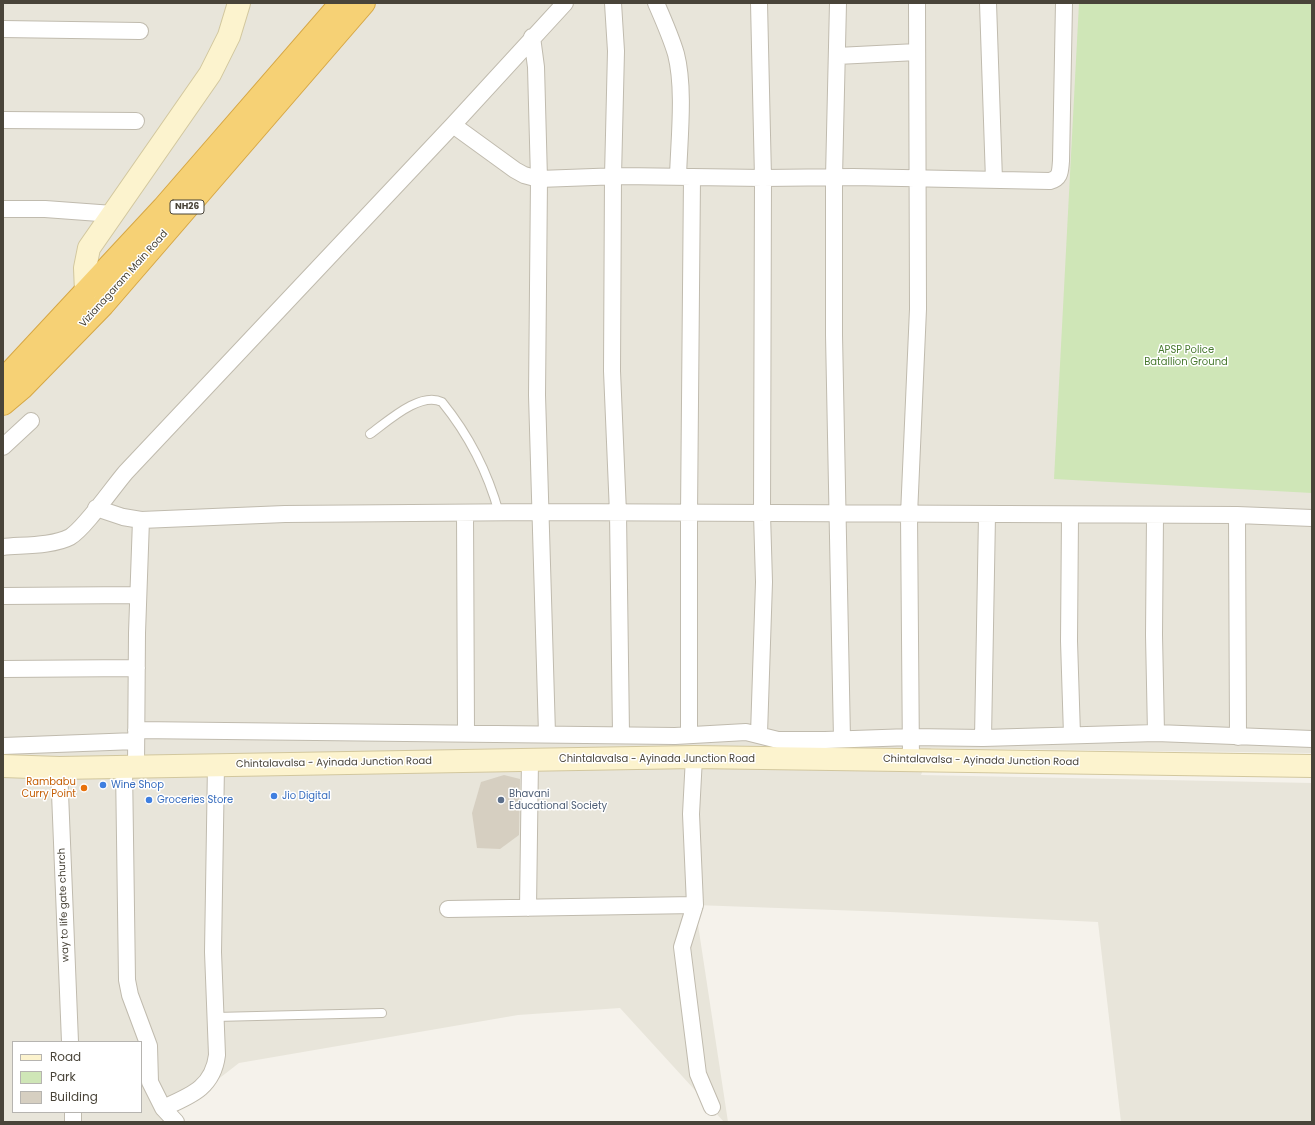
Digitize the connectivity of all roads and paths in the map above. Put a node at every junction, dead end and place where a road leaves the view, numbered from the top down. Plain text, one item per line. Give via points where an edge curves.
1 (239, 3) edge
2 (341, 3) edge
3 (364, 3) edge
4 (564, 3) edge
5 (613, 3) edge
6 (656, 3) edge
7 (759, 3) edge
8 (838, 3) edge
9 (917, 3) edge
10 (988, 3) edge
11 (1064, 3) edge
12 (3, 28) edge
13 (140, 31) dead end
14 (532, 37) junction
15 (917, 52) junction
16 (837, 56) junction
17 (3, 120) edge
18 (136, 121) dead end
19 (453, 125) junction
20 (613, 176) junction
21 (685, 177) junction
22 (834, 177) junction
23 (763, 178) junction
24 (917, 178) junction
25 (539, 179) junction
26 (994, 180) junction
27 (3, 209) edge
28 (113, 214) junction
29 (86, 292) junction
30 (3, 380) edge
31 (3, 404) edge
32 (30, 421) dead end
33 (370, 434) dead end
34 (3, 447) edge
35 (96, 508) junction
36 (539, 512) junction
37 (465, 513) junction
38 (499, 513) junction
39 (618, 513) junction
40 (689, 514) junction
41 (762, 514) junction
42 (837, 514) junction
43 (909, 515) junction
44 (987, 515) junction
45 (1237, 515) junction
46 (1070, 516) junction
47 (1155, 516) junction
48 (1312, 518) edge
49 (141, 520) junction
50 (3, 547) edge
51 (138, 595) junction
52 (3, 596) edge
53 (137, 668) junction
54 (3, 669) edge
55 (466, 733) junction
56 (1156, 733) junction
57 (547, 734) junction
58 (621, 734) junction
59 (758, 734) junction
60 (690, 735) junction
61 (1072, 735) junction
62 (136, 736) junction
63 (1238, 736) junction
64 (911, 737) junction
65 (983, 738) junction
66 (842, 739) junction
67 (1312, 739) edge
68 (3, 746) edge
69 (694, 757) junction
70 (530, 760) junction
71 (911, 760) junction
72 (216, 765) junction
73 (3, 766) edge
74 (130, 766) junction
75 (1312, 766) edge
76 (59, 768) junction
77 (695, 905) junction
78 (528, 908) junction
79 (448, 909) dead end
80 (382, 1013) dead end
81 (215, 1018) junction
82 (70, 1041) edge
83 (712, 1107) dead end
84 (163, 1108) junction
85 (176, 1122) edge

1 - 28 main road via 228,36 210,74
2 - 29 highway, Vizianagaram Main Road / NH26 via 163,208
3 - 31 highway, Vizianagaram Main Road / NH26 via 103,304 22,388
4 - 14 street
5 - 20 street via 616,51
6 - 21 street via 676,55 679,72
7 - 23 street
8 - 16 street
9 - 15 street
10 - 26 street
11 - 26 street via 1062,161 1059,176 1050,180
12 - 13 street
14 - 19 street
14 - 25 street via 536,67
15 - 16 street
15 - 24 street
16 - 22 street
17 - 18 street
19 - 25 street via 516,170
19 - 35 street via 162,432
20 - 21 street
20 - 25 street
20 - 39 street via 612,370
21 - 23 street
21 - 40 street
22 - 23 street
22 - 24 street
22 - 42 street
23 - 41 street
24 - 26 street
24 - 43 street via 918,309
25 - 36 street
27 - 28 street
28 - 29 main road via 89,248 85,268
29 - 30 highway, Vizianagaram Main Road / NH26
32 - 34 street
33 - 38 lane via 412,404 431,399 442,402 486,473
35 - 49 street via 123,518
35 - 50 street via 89,519 71,536 42,543
36 - 38 street
36 - 39 street
36 - 57 street
37 - 38 street
37 - 49 street via 285,514
37 - 55 street
39 - 40 street
39 - 58 street
40 - 41 street
40 - 60 street
41 - 42 street
41 - 59 street via 764,582
42 - 43 street
42 - 66 street
43 - 44 street
43 - 64 street
44 - 46 street
44 - 65 street
45 - 47 street
45 - 48 street
45 - 63 street
46 - 47 street
46 - 61 street via 1068,641
47 - 56 street
49 - 51 street
51 - 52 street
51 - 53 street
53 - 54 street
53 - 62 street
55 - 57 street
55 - 62 street
56 - 61 street
56 - 63 street
57 - 58 street
58 - 60 street
59 - 60 street via 720,732
59 - 66 street via 778,740
61 - 65 street
62 - 68 street
62 - 74 street
63 - 67 street
64 - 65 street
64 - 66 street
64 - 71 street
69 - 70 main road, Chintalavalsa - Ayinada Junction Road
69 - 71 main road, Chintalavalsa - Ayinada Junction Road
69 - 77 street via 691,814
70 - 72 main road, Chintalavalsa - Ayinada Junction Road
70 - 78 street
71 - 75 main road, Chintalavalsa - Ayinada Junction Road
72 - 74 main road, Chintalavalsa - Ayinada Junction Road
72 - 81 street via 213,952
73 - 76 main road, Chintalavalsa - Ayinada Junction Road
74 - 76 main road, Chintalavalsa - Ayinada Junction Road
74 - 84 street via 127,980 149,1046 150,1082
76 - 82 street, way to life gate church
77 - 78 street
77 - 83 street via 682,947 698,1074
78 - 79 street
80 - 81 lane
81 - 84 street via 217,1055 212,1076 193,1095
84 - 85 street

